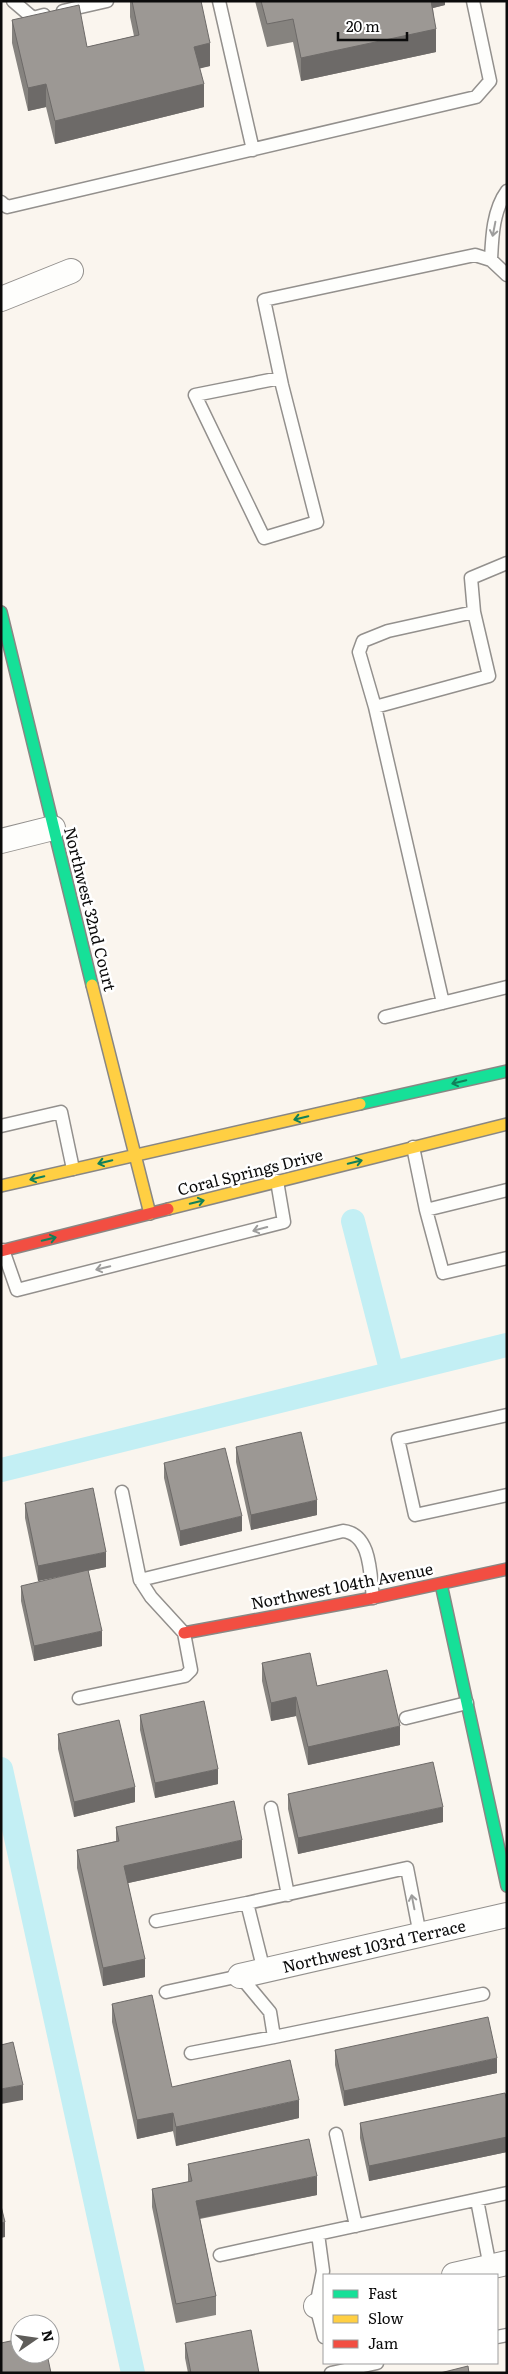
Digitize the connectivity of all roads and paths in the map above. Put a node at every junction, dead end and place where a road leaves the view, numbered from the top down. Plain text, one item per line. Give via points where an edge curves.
1 (13, 1) edge
2 (107, 1) edge
3 (219, 1) edge
4 (473, 1) edge
5 (253, 150) junction
6 (507, 191) edge
7 (1, 202) edge
8 (491, 260) junction
9 (72, 270) dead end
10 (506, 271) edge
11 (1, 299) edge
12 (280, 378) junction
13 (507, 563) edge
14 (1, 612) edge
15 (474, 612) junction
16 (375, 707) junction
17 (53, 828) junction
18 (1, 841) edge
19 (507, 987) edge
20 (443, 1003) junction
21 (385, 1017) dead end
22 (507, 1072) edge
23 (507, 1124) edge
24 (1, 1126) edge
25 (413, 1147) junction
26 (136, 1155) junction
27 (73, 1169) junction
28 (278, 1181) junction
29 (1, 1186) edge
30 (507, 1190) edge
31 (426, 1210) junction
32 (150, 1214) junction
33 (2, 1250) edge
34 (507, 1258) edge
35 (507, 1415) edge
36 (122, 1492) dead end
37 (507, 1495) edge
38 (507, 1569) edge
39 (140, 1580) junction
40 (441, 1584) junction
41 (373, 1598) junction
42 (184, 1633) junction
43 (79, 1698) dead end
44 (467, 1703) junction
45 (406, 1718) dead end
46 (270, 1808) dead end
47 (507, 1886) edge
48 (288, 1895) junction
49 (247, 1903) junction
50 (507, 1915) edge
51 (156, 1921) dead end
52 (420, 1935) junction
53 (264, 1971) junction
54 (240, 1976) junction
55 (166, 1992) dead end
56 (483, 1994) dead end
57 (274, 2037) junction
58 (191, 2053) dead end
59 (336, 2134) dead end
60 (507, 2193) edge
61 (477, 2200) junction
62 (356, 2226) junction
63 (318, 2234) junction
64 (220, 2255) dead end
65 (498, 2265) edge
66 (458, 2274) edge
67 (320, 2305) edge
68 (323, 2329) edge
69 (372, 2364) edge
70 (332, 2372) edge

1 - 2 lane via 33,18
3 - 5 lane
4 - 5 lane via 490,81 476,97
5 - 7 lane via 7,208
6 -> 8 lane via 500,199 492,232
8 - 10 lane
8 - 12 lane via 476,255 264,300
9 - 11 street
12 - 12 lane via 317,522 264,538 195,394
13 - 15 lane via 470,578
14 - 17 street, Northwest 32nd Court
15 - 16 lane via 489,676
15 - 16 lane via 388,631 363,641 359,652
16 - 20 lane
17 - 18 street
17 - 26 street, Northwest 32nd Court
19 - 20 lane
20 - 21 lane
22 -> 26 street
23 - 25 street, Coral Springs Drive
24 - 27 lane via 60,1112
28 -> 25 street, Coral Springs Drive
25 - 31 lane
26 -> 27 street
26 - 32 street, Northwest 32nd Court
27 -> 29 street
32 -> 28 street, Coral Springs Drive
28 -> 33 lane via 284,1222 246,1233 17,1290
30 - 31 lane
31 - 34 lane via 442,1273
33 -> 32 street, Coral Springs Drive
35 - 37 lane via 398,1439 415,1515
36 - 39 lane
38 - 40 street, Northwest 104th Avenue
39 - 41 lane via 343,1531 352,1532 364,1544
39 - 42 lane
40 - 41 street, Northwest 104th Avenue
40 - 44 street
41 - 42 street, Northwest 104th Avenue
42 - 43 lane via 191,1670 185,1676
44 - 45 lane
44 - 47 street
46 - 48 lane
48 - 49 lane
52 -> 48 lane via 407,1868
49 - 51 lane
49 - 53 lane
50 - 52 street, Northwest 103rd Terrace
52 - 53 street, Northwest 103rd Terrace
53 - 54 street, Northwest 103rd Terrace
54 - 55 lane
54 - 57 lane via 270,2012
56 - 57 lane
57 - 58 lane
59 - 62 lane
60 - 61 lane
61 - 62 lane
61 - 65 lane
62 - 63 lane
63 - 64 lane
63 - 67 lane via 323,2271
65 - 66 street
67 - 68 lane
69 - 70 lane

